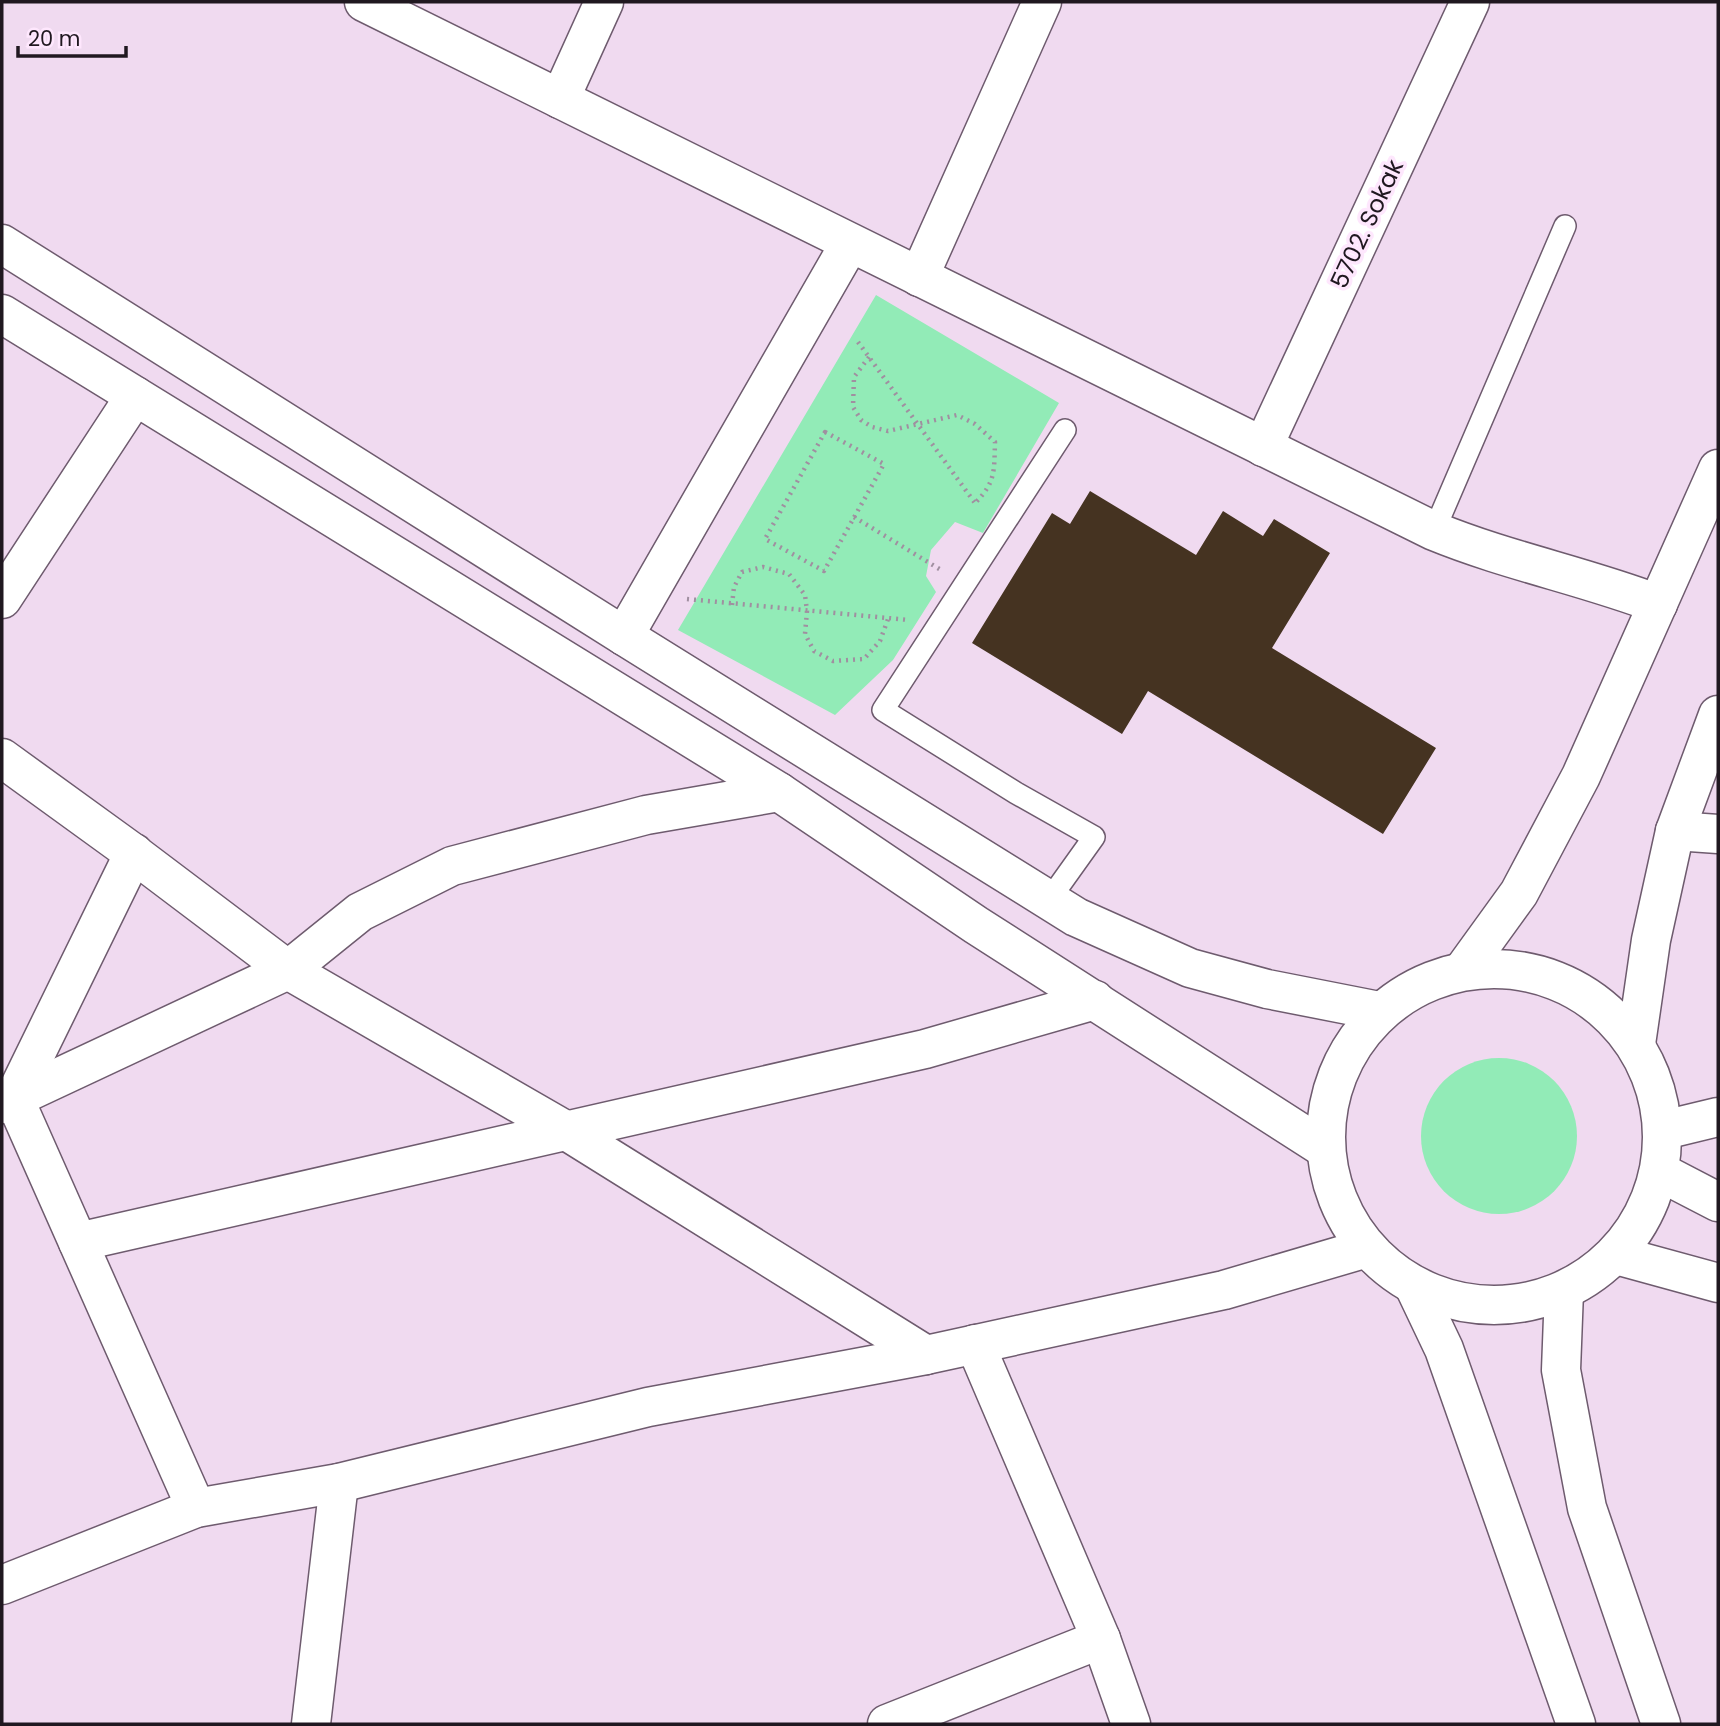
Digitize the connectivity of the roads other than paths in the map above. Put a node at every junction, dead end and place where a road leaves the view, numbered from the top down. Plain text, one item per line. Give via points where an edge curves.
1 (363, 2) edge
2 (604, 2) edge
3 (1042, 2) edge
4 (1470, 2) edge
5 (560, 99) junction
6 (1565, 226) dead end
7 (849, 243) junction
8 (2, 244) edge
9 (919, 277) junction
10 (2, 314) edge
11 (135, 396) junction
12 (1065, 430) dead end
13 (1263, 447) junction
14 (1718, 469) edge
15 (1434, 531) junction
16 (2, 599) edge
17 (1658, 604) junction
18 (624, 636) junction
19 (1718, 715) edge
20 (2, 758) edge
21 (779, 792) junction
22 (1675, 831) junction
23 (1718, 834) edge
24 (134, 853) junction
25 (1049, 900) junction
26 (288, 970) junction
27 (1465, 970) junction
28 (1095, 1000) junction
29 (1379, 1011) junction
30 (1636, 1044) junction
31 (8, 1101) edge
32 (1718, 1117) edge
33 (565, 1130) junction
34 (1664, 1130) junction
35 (1324, 1148) junction
36 (1660, 1172) junction
37 (1718, 1202) edge
38 (78, 1242) junction
39 (1367, 1248) junction
40 (1616, 1255) junction
41 (1718, 1283) edge
42 (1413, 1286) junction
43 (1564, 1291) junction
44 (975, 1344) junction
45 (926, 1355) junction
46 (339, 1483) junction
47 (196, 1508) junction
48 (2, 1586) edge
49 (1101, 1639) junction
50 (311, 1724) edge
51 (887, 1724) edge
52 (1131, 1724) edge
53 (1576, 1724) edge
54 (1661, 1724) edge

1 - 5 street
2 - 5 street
3 - 9 street
4 - 13 street, 5702. Sokak
5 - 7 street
6 - 15 lane
7 - 9 street
7 - 18 street
8 - 18 street
9 - 13 street
10 - 11 street
11 - 16 street
11 - 21 street
12 - 25 lane via 883,710 1094,836
13 - 15 street
14 - 17 street
15 - 17 street
17 - 27 street via 1581,776 1519,893
18 - 25 street
19 - 22 street
20 - 24 street
21 - 26 street via 646,815 452,866 360,912
21 - 28 street
22 - 23 street
22 - 30 street via 1651,940
24 - 26 street
24 - 31 street
25 - 29 street via 1191,968 1267,989
26 - 31 street
26 - 33 street
27 - 29 street via 1411,988
27 - 30 street via 1527,970 1578,989
28 - 33 street via 925,1049
28 - 35 street
29 - 35 street via 1346,1052 1328,1098
30 - 34 street via 1654,1080
31 - 38 street
32 - 34 street
33 - 38 street
33 - 45 street
34 - 36 street
35 - 39 street via 1338,1202
36 - 37 street
36 - 40 street via 1633,1235
38 - 47 street
39 - 42 street
39 - 44 street via 1224,1290
40 - 41 street
40 - 43 street via 1588,1279
42 - 43 street via 1474,1305 1534,1302
42 - 53 street via 1444,1349
43 - 54 street via 1561,1370 1587,1508
44 - 45 street
44 - 49 street
45 - 46 street via 648,1407
46 - 47 street
46 - 50 street
47 - 48 street
49 - 51 street
49 - 52 street

